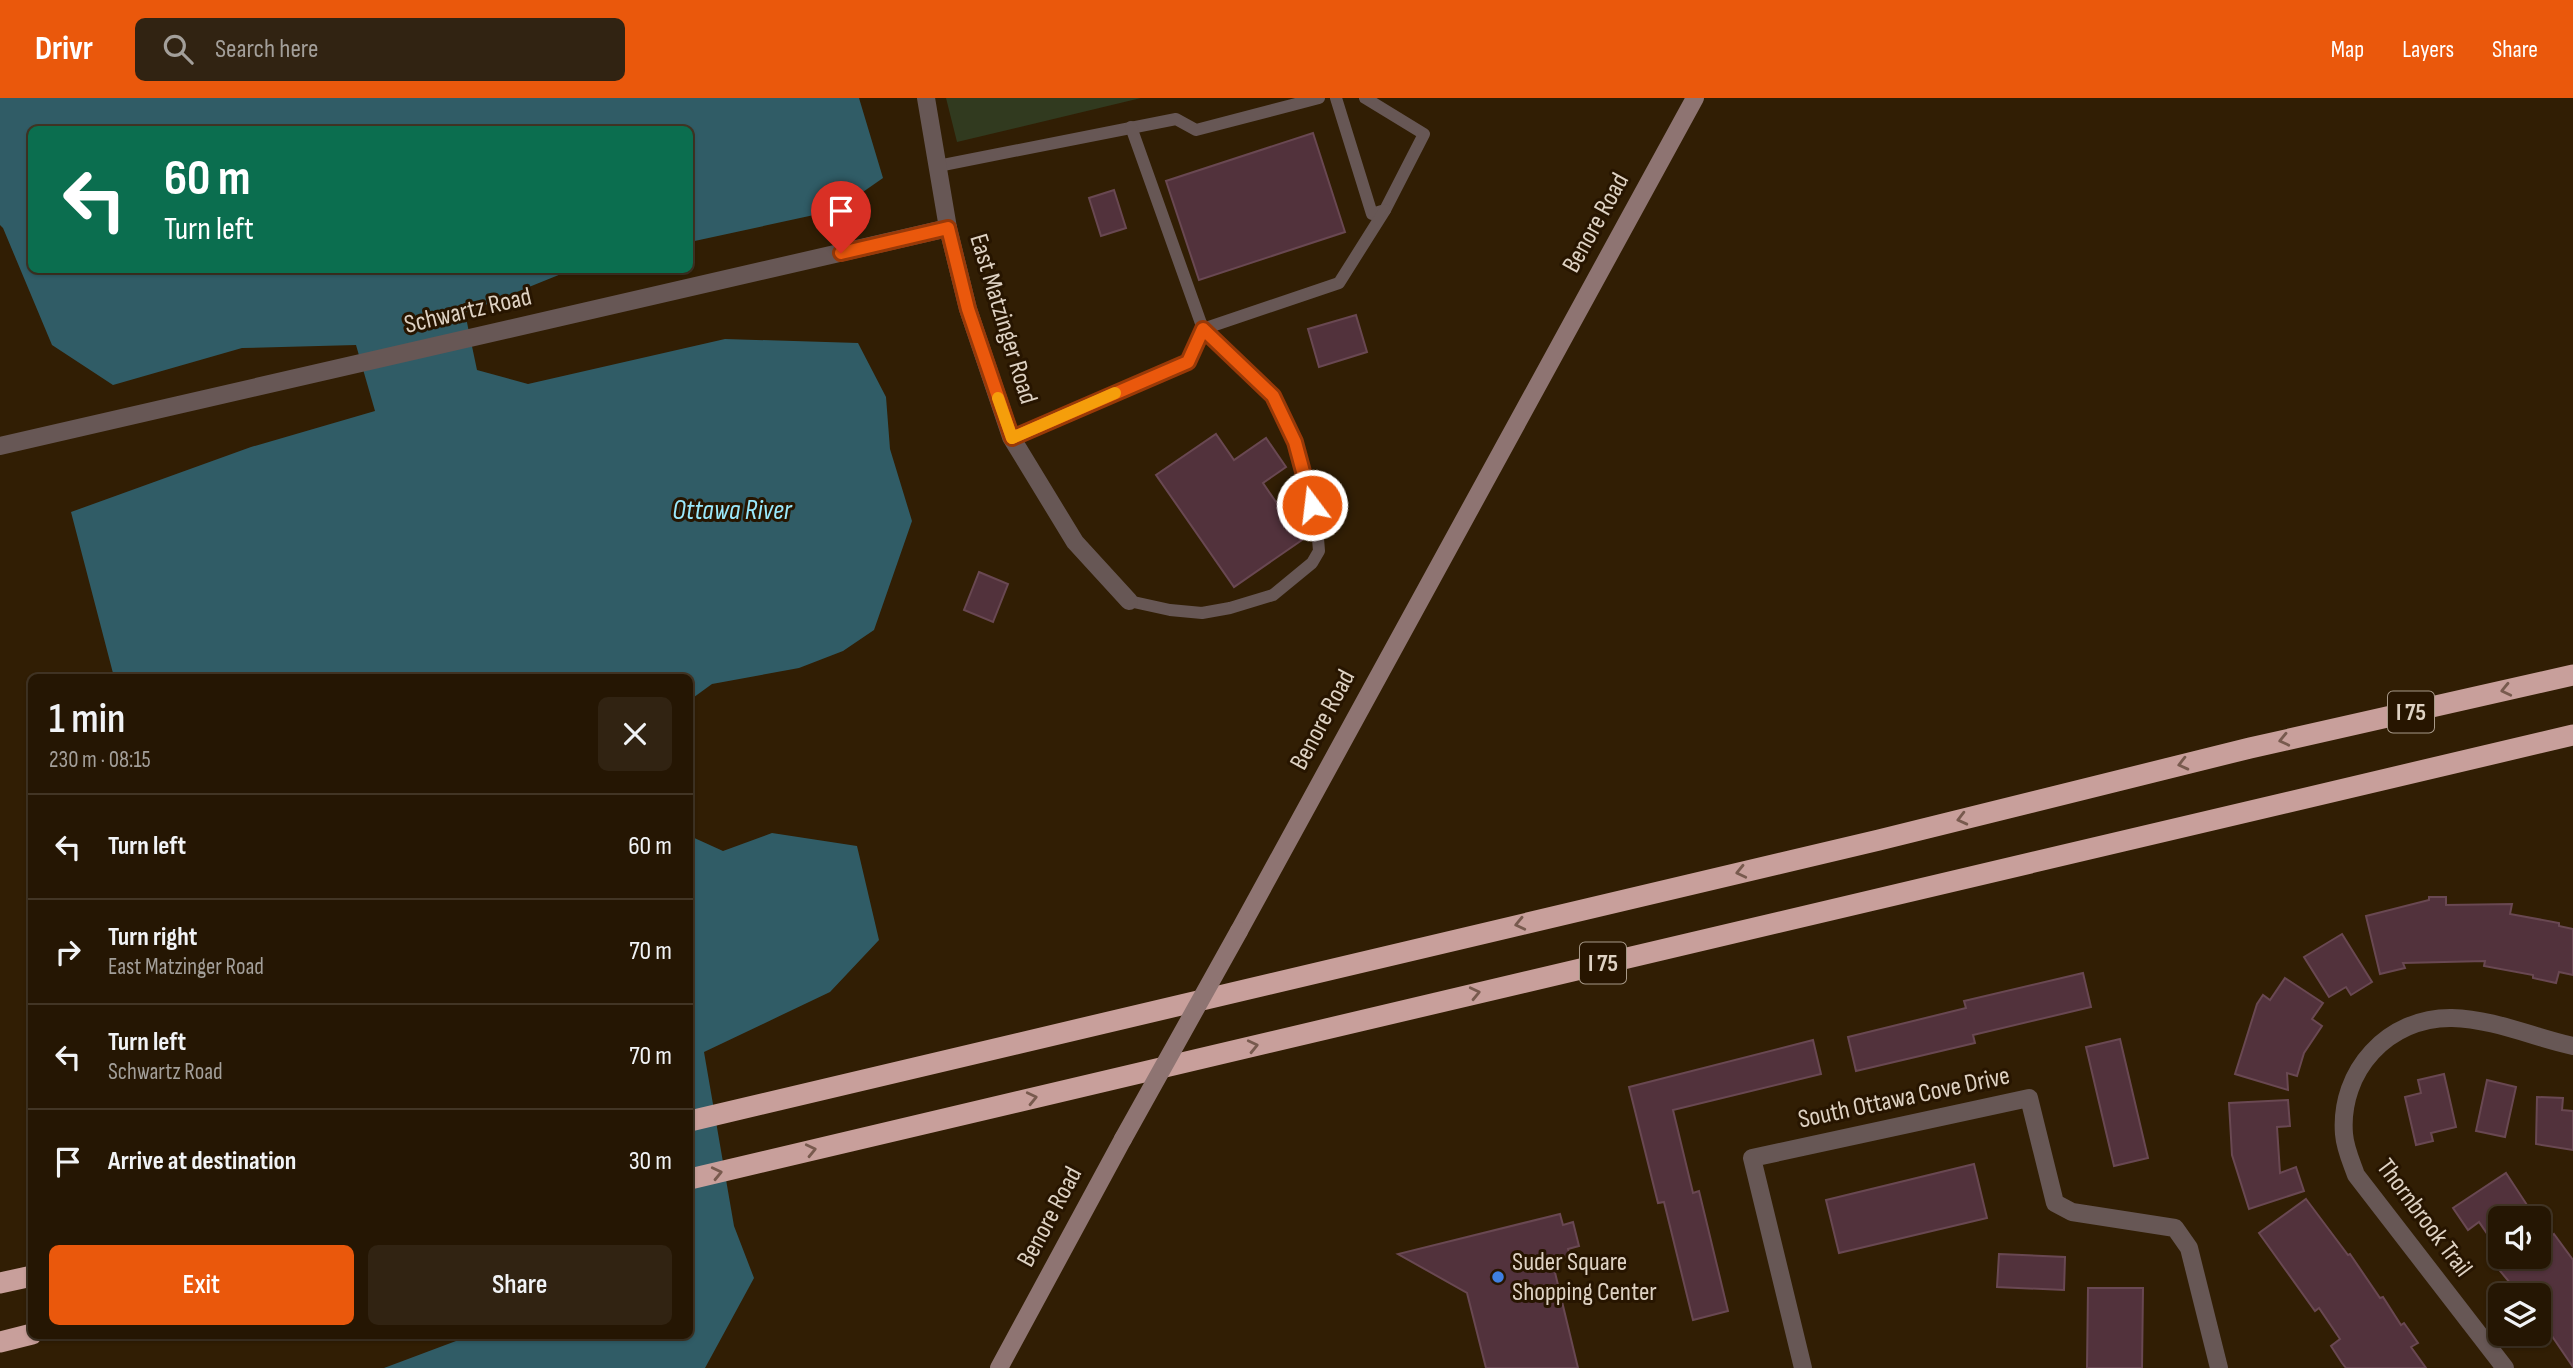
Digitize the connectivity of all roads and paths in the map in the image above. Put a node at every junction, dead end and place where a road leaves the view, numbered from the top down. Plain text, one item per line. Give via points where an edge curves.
1 (926, 98) edge
2 (1319, 98) edge
3 (1336, 98) edge
4 (1365, 98) edge
5 (1695, 98) edge
6 (1131, 127) junction
7 (938, 166) junction
8 (1385, 210) junction
9 (948, 228) junction
10 (1203, 329) junction
11 (1012, 438) junction
12 (0, 446) edge
13 (1129, 601) joint
14 (2573, 675) edge
15 (2573, 735) edge
16 (2573, 1046) edge
17 (693, 1120) edge
18 (693, 1178) edge
19 (28, 1277) edge
20 (0, 1283) edge
21 (28, 1335) edge
22 (0, 1342) edge
23 (999, 1368) edge
24 (1802, 1368) edge
25 (2219, 1368) edge
26 (2505, 1368) edge

1 - 7 street, East Matzinger Road
2 - 6 lane via 1196,130 1176,118
3 - 8 lane via 1372,214
4 - 8 lane via 1424,134
5 - 23 main road, Benore Road, bridge
6 - 7 lane
6 - 10 lane
7 - 9 street, East Matzinger Road
8 - 10 lane via 1339,283
9 - 11 street, East Matzinger Road via 968,309
9 - 12 street, Schwartz Road
10 - 11 lane via 1188,362
10 - 13 lane via 1273,396 1295,442 1319,551 1312,563 1273,594 1230,608 1202,613
11 - 13 street, East Matzinger Road via 1075,542
14 -> 17 highway, I 75
18 -> 15 highway, I 75
16 - 26 street, Thornbrook Trail via 2469,1019 2428,1021 2394,1034 2378,1046 2353,1077 2348,1094 2344,1133 2356,1175
19 - 20 highway
21 - 22 highway
24 - 25 street, South Ottawa Cove Drive via 1752,1158 2029,1098 2055,1203 2084,1215 2175,1228 2189,1248

